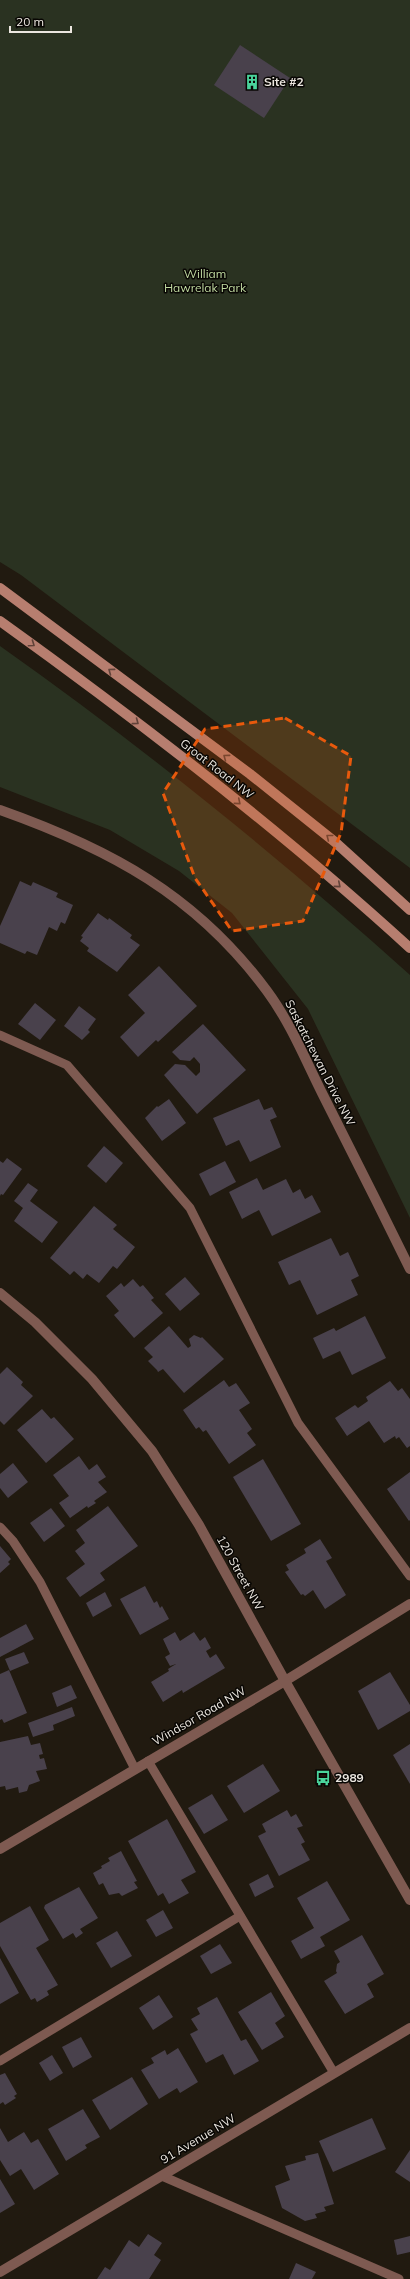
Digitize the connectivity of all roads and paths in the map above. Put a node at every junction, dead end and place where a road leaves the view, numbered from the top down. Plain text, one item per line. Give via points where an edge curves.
1 (0, 588) edge
2 (0, 621) edge
3 (1, 811) edge
4 (410, 910) edge
5 (410, 948) edge
6 (0, 1034) edge
7 (410, 1269) edge
8 (0, 1293) edge
9 (0, 1527) edge
10 (410, 1576) edge
11 (410, 1604) edge
12 (285, 1681) junction
13 (148, 1761) junction
14 (135, 1769) junction
15 (0, 1849) edge
16 (410, 1900) edge
17 (240, 1916) junction
18 (410, 2028) edge
19 (0, 2061) edge
20 (334, 2073) junction
21 (162, 2176) junction
22 (0, 2272) edge
23 (399, 2279) edge

4 -> 1 main road, Groat Road NW via 335,842 250,774
2 -> 5 main road, Groat Road NW via 232,796
3 - 7 street, Saskatchewan Drive NW via 99,849 140,872 184,903 222,938 268,991 294,1034
6 - 10 lane via 68,1065 190,1208 298,1423
8 - 12 street, 120 Street NW via 36,1322 92,1379 152,1451 199,1525
9 - 14 lane via 40,1582
11 - 12 street, Windsor Road NW
12 - 13 street, Windsor Road NW
12 - 16 street, 120 Street NW
13 - 14 street, Windsor Road NW
13 - 17 lane
14 - 15 street, Windsor Road NW
17 - 19 lane
17 - 20 lane
18 - 20 street, 91 Avenue NW
20 - 21 street, 91 Avenue NW
21 - 22 street, 91 Avenue NW
21 - 23 lane

